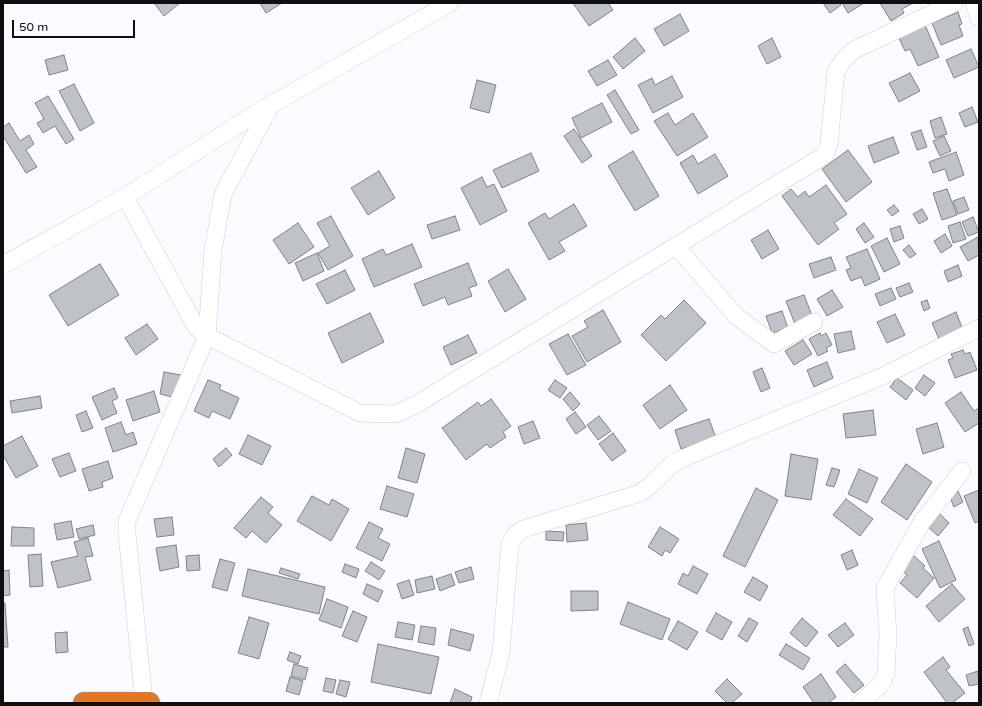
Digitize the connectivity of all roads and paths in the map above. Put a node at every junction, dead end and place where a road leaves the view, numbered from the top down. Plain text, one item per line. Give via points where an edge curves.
1 (450, 3) edge
2 (954, 3) edge
3 (974, 3) edge
4 (979, 18) edge
5 (271, 105) junction
6 (125, 197) junction
7 (676, 246) junction
8 (3, 265) edge
9 (814, 322) dead end
10 (976, 334) edge
11 (206, 336) junction
12 (962, 471) dead end
13 (84, 703) edge
14 (146, 703) edge
15 (488, 703) edge
16 (861, 703) edge

1 - 5 street
2 - 7 street via 854,50 844,59 836,72 829,144 825,155
3 - 4 street
5 - 6 street
5 - 11 street via 223,194 213,250
6 - 8 street
6 - 11 street via 189,316
7 - 9 street via 736,316 774,344
7 - 11 street via 417,404 396,414 360,413
10 - 15 street via 883,376 681,459 640,493 523,529 515,535 510,544 501,653
11 - 14 street via 127,521
12 - 16 street via 922,522 885,588 888,635 886,673 882,683
13 - 14 highway

